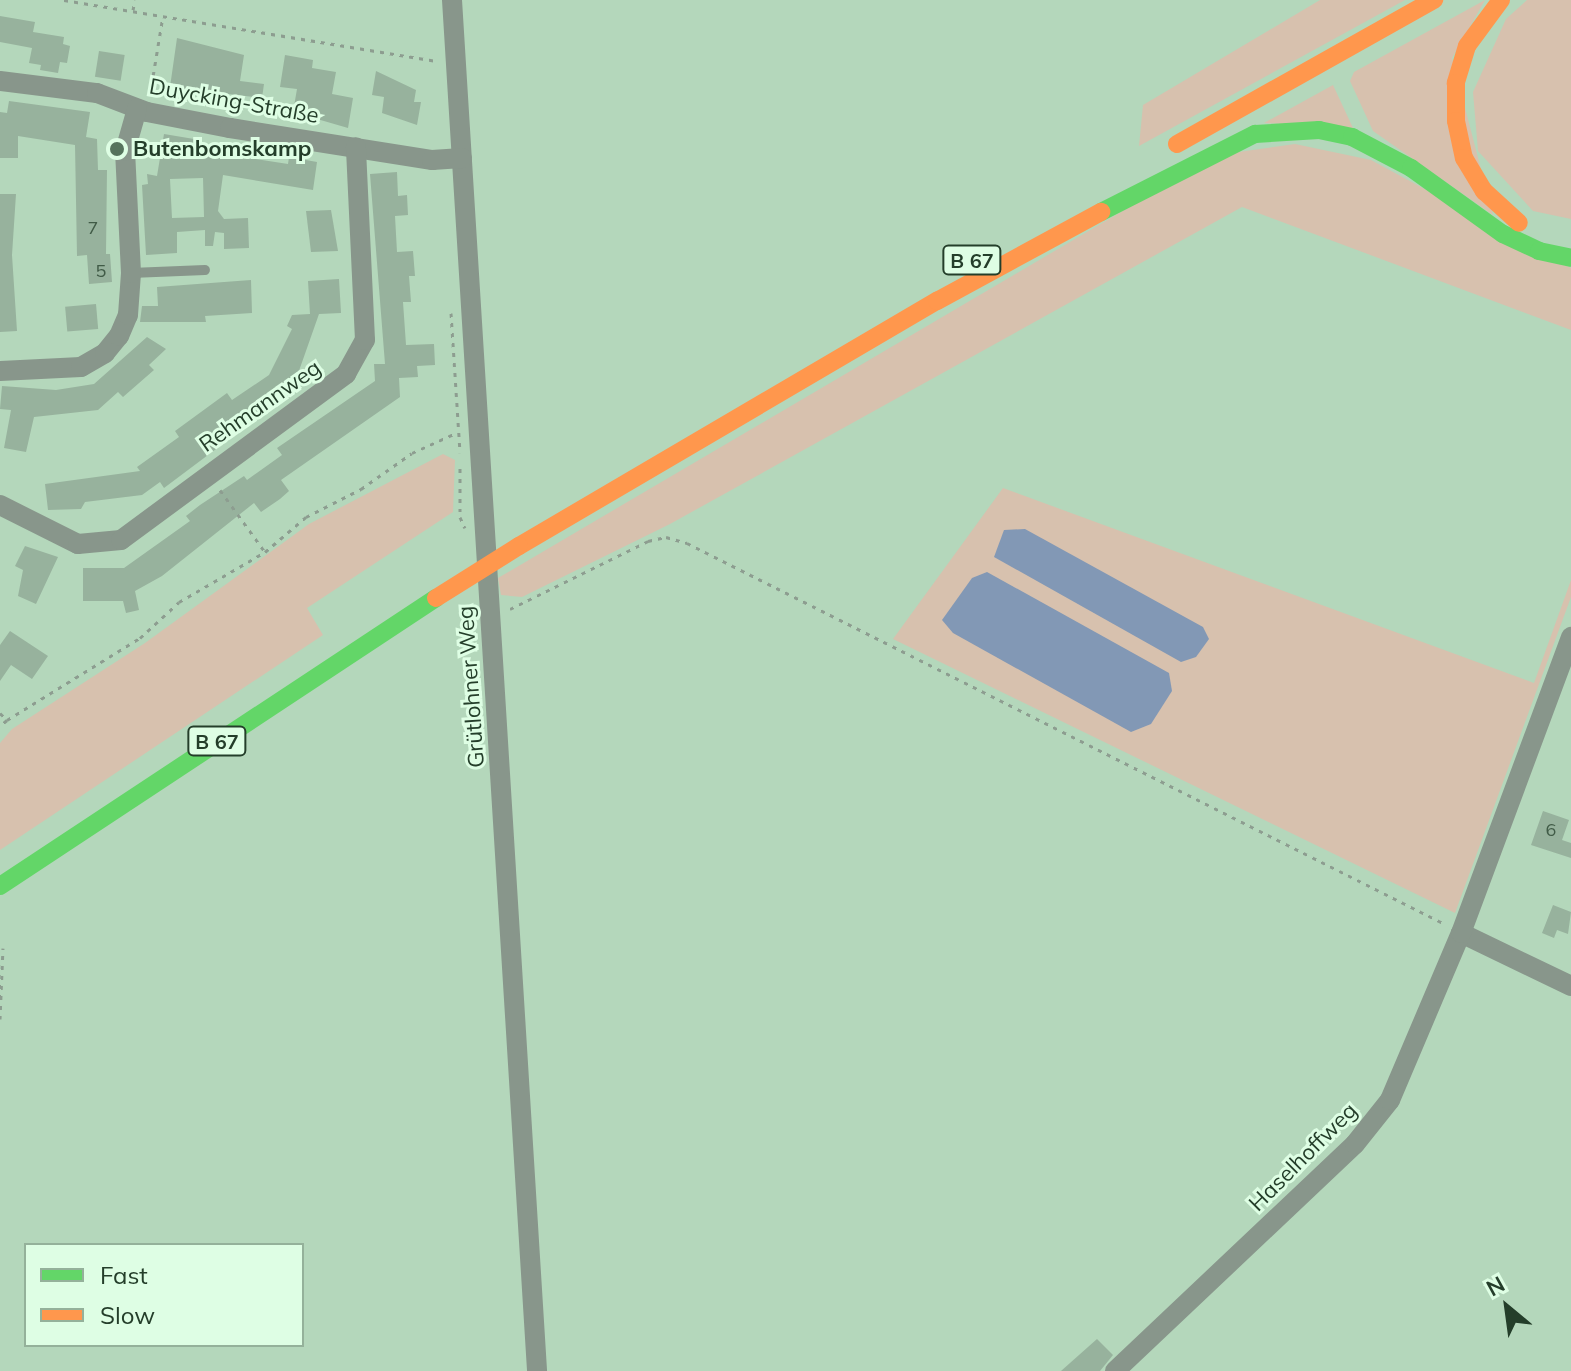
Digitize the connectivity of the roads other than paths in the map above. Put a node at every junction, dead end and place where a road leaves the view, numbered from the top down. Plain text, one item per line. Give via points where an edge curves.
1 (452, 0) edge
2 (1434, 0) edge
3 (1459, 0) edge
4 (1501, 0) edge
5 (0, 81) edge
6 (142, 111) junction
7 (356, 147) junction
8 (1158, 155) dead end
9 (462, 158) junction
10 (1039, 223) dead end
11 (1571, 242) edge
12 (1571, 258) edge
13 (205, 270) dead end
14 (131, 273) junction
15 (937, 301) junction
16 (0, 371) edge
17 (0, 505) edge
18 (517, 538) junction
19 (434, 590) junction
20 (1571, 637) edge
21 (0, 868) edge
22 (0, 886) edge
23 (1461, 933) junction
24 (1571, 986) edge
25 (537, 1371) edge
26 (1115, 1371) edge

1 - 9 street, Grütlohner Weg
2 - 8 highway
3 - 15 highway, B 67 via 1154,171
4 - 11 highway via 1467,46 1456,83 1456,121 1464,158 1484,191 1514,220
5 - 6 street, Duycking-Straße via 97,93
6 - 7 street, Duycking-Straße
6 - 14 street via 124,167
7 - 9 street, Duycking-Straße via 432,160
7 - 17 street, Rehmannweg via 365,340 346,374 121,540 78,544
9 - 25 street, Grütlohner Weg
10 - 18 highway, B 67
12 - 15 highway via 1539,251 1503,234 1381,150 1319,130 1286,129 1214,151
13 - 14 lane
14 - 16 street via 128,315 105,353 59,372
15 - 18 highway, B 67
18 - 19 highway, B 67, bridge
19 - 21 highway, B 67
19 - 22 highway, B 67
20 - 23 street, Haselhoffweg
23 - 24 street
23 - 26 street, Haselhoffweg via 1390,1100 1373,1123

